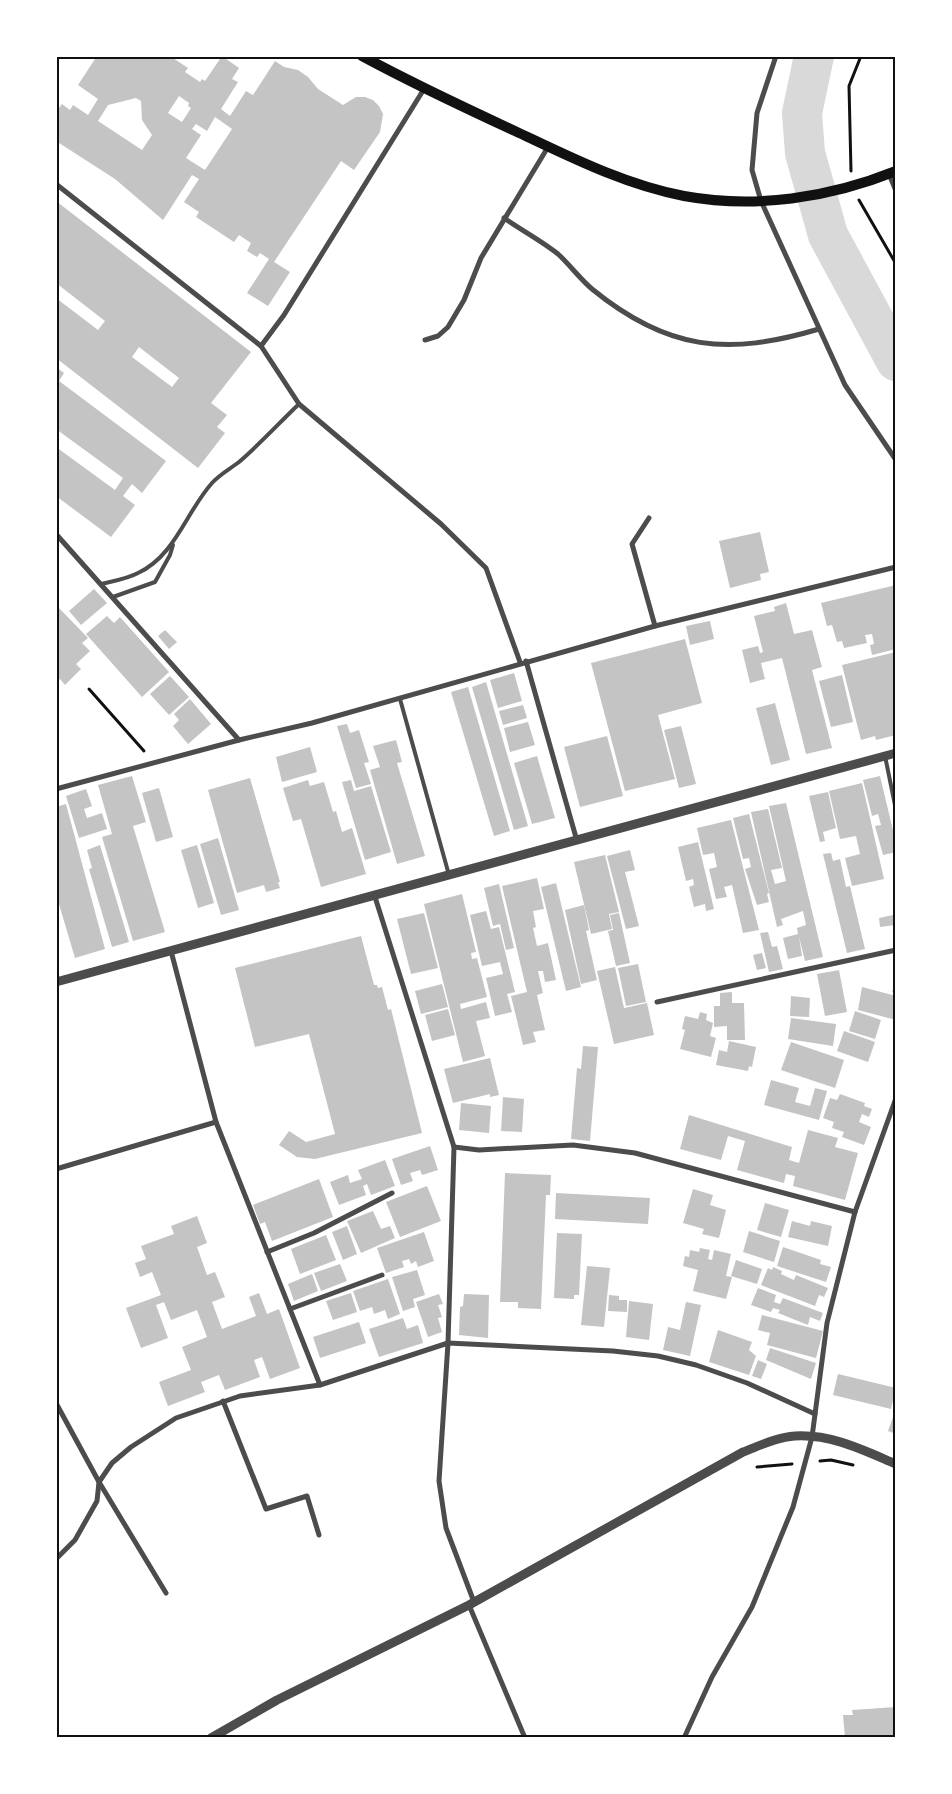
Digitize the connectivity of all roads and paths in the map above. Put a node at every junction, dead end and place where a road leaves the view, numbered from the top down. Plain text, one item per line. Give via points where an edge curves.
1 (362, 56) edge
2 (776, 56) edge
3 (861, 56) edge
4 (424, 89) junction
5 (548, 147) junction
6 (892, 173) edge
7 (56, 184) edge
8 (851, 186) junction
9 (896, 190) edge
10 (761, 201) junction
11 (504, 218) junction
12 (896, 264) edge
13 (819, 329) junction
14 (425, 340) dead end
15 (261, 346) junction
16 (299, 404) junction
17 (896, 460) edge
18 (649, 518) dead end
19 (56, 534) edge
20 (174, 542) junction
21 (896, 567) edge
22 (102, 584) junction
23 (113, 596) junction
24 (655, 626) junction
25 (526, 661) junction
26 (520, 662) junction
27 (89, 689) dead end
28 (400, 699) junction
29 (239, 740) junction
30 (896, 753) edge
31 (885, 756) junction
32 (147, 758) dead end
33 (56, 789) edge
34 (896, 810) edge
35 (577, 841) junction
36 (450, 876) junction
37 (375, 897) junction
38 (896, 950) edge
39 (171, 951) junction
40 (56, 982) edge
41 (656, 1002) dead end
42 (896, 1098) edge
43 (216, 1122) junction
44 (454, 1147) junction
45 (56, 1169) edge
46 (392, 1193) dead end
47 (855, 1212) junction
48 (267, 1252) junction
49 (382, 1275) dead end
50 (290, 1309) junction
51 (448, 1343) junction
52 (320, 1385) junction
53 (222, 1402) junction
54 (56, 1403) edge
55 (815, 1414) junction
56 (812, 1437) junction
57 (805, 1464) junction
58 (896, 1464) edge
59 (860, 1466) dead end
60 (757, 1467) dead end
61 (99, 1482) junction
62 (319, 1535) dead end
63 (56, 1559) edge
64 (166, 1593) dead end
65 (472, 1604) junction
66 (211, 1738) edge
67 (525, 1738) edge
68 (684, 1738) edge

1 - 4 main road
2 - 10 street via 756,113 752,170
3 - 8 path via 850,86
4 - 5 main road
4 - 15 street via 284,315
5 - 10 main road via 600,170 659,190 717,201
5 - 11 street
6 - 8 main road
6 - 9 street
7 - 15 street
8 - 10 main road via 805,197
8 - 12 path
10 - 13 street
11 - 13 street via 557,254 592,289 620,309 648,327 678,339 735,346 759,344
11 - 14 street via 448,327 438,336
13 - 17 street via 845,385
15 - 16 street
16 - 20 lane via 237,463 224,471 199,500
16 - 26 street via 441,524 486,568
18 - 24 street via 632,544
19 - 22 street
20 - 22 lane via 149,567
20 - 23 lane via 155,582
21 - 24 street
22 - 23 street
23 - 29 street
24 - 25 street
25 - 26 street
25 - 35 street
26 - 28 street
27 - 32 path via 144,750
28 - 29 street
28 - 36 lane
29 - 33 street
30 - 31 street
31 - 34 lane
31 - 35 street
35 - 36 street
36 - 37 street
37 - 39 street
37 - 44 street
38 - 41 street
39 - 40 street
39 - 43 street
42 - 47 street
43 - 45 street
43 - 48 street
44 - 47 street via 478,1150 573,1145 635,1153
44 - 51 street
46 - 48 street via 314,1233
47 - 55 street via 827,1323
48 - 50 street
49 - 50 street
50 - 52 street
51 - 52 street
51 - 55 street via 658,1356 747,1383
51 - 65 street via 439,1481 446,1528
52 - 53 street via 240,1396
53 - 61 street via 176,1418 131,1447 112,1463
53 - 62 street via 266,1510 307,1496
54 - 61 street
55 - 56 street
56 - 57 street
56 - 58 street via 835,1439
56 - 65 street via 777,1439 743,1452
57 - 59 path via 831,1460
57 - 60 path
57 - 68 street via 793,1507 752,1607 712,1677
61 - 63 street via 97,1501 75,1540
61 - 64 street
65 - 66 street via 277,1700
65 - 67 street

